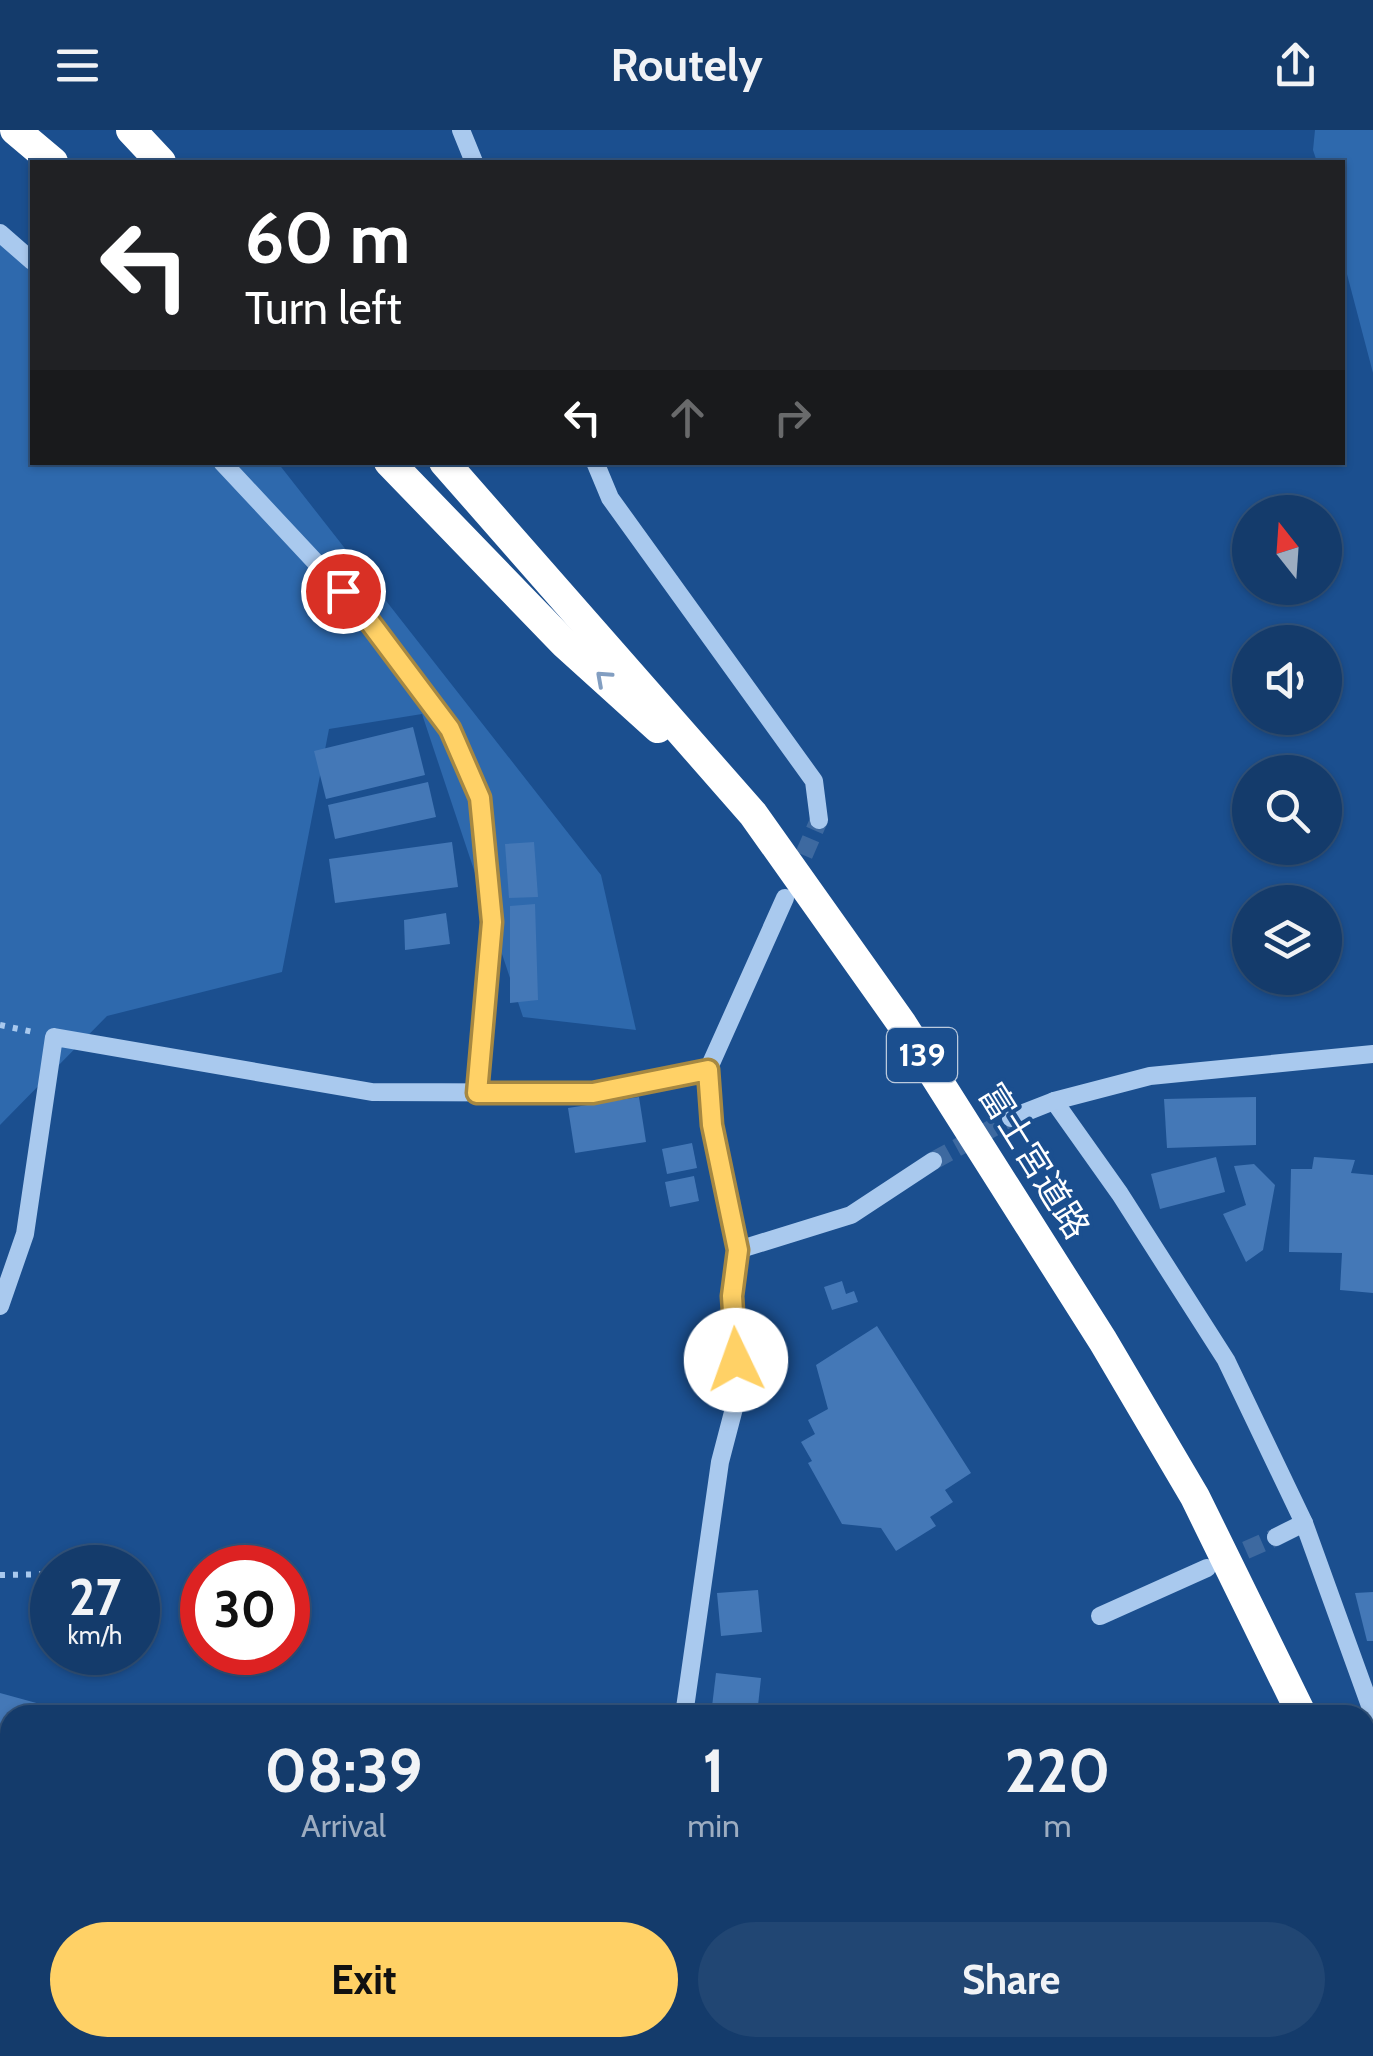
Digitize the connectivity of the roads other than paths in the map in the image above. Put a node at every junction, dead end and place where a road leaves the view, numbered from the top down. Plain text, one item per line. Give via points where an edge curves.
1 (14, 130) edge
2 (131, 130) edge
3 (461, 130) edge
4 (51, 160) edge
5 (159, 160) edge
6 (473, 160) edge
7 (0, 232) edge
8 (30, 259) edge
9 (225, 465) edge
10 (391, 465) edge
11 (447, 465) edge
12 (597, 465) edge
13 (753, 814) junction
14 (819, 820) tunnel mouth
15 (785, 898) tunnel mouth
16 (1373, 1054) edge
17 (708, 1070) junction
18 (477, 1093) junction
19 (1054, 1101) junction
20 (1011, 1118) tunnel mouth
21 (933, 1160) tunnel mouth
22 (738, 1250) junction
23 (0, 1306) edge
24 (1304, 1524) junction
25 (1276, 1537) tunnel mouth
26 (1207, 1568) tunnel mouth
27 (1100, 1616) dead end
28 (685, 1705) edge
29 (1297, 1705) edge
30 (1370, 1705) edge

1 - 4 highway
2 - 5 highway
3 - 6 street
7 - 8 street
9 - 18 street via 363,613 450,729 480,798 492,922
13 -> 10 highway via 564,642
11 - 13 highway, 富士宮道路 / 139
12 - 14 street via 610,498 814,781
13 - 29 highway, 富士宮道路 / 139 via 902,1024 1103,1340 1194,1497
15 - 17 street
16 - 19 street via 1150,1076
17 - 18 street via 593,1093
17 - 22 street via 712,1125
18 - 23 street via 372,1092 54,1037 26,1234
19 - 20 street
19 - 24 street via 1226,1360
21 - 22 street via 851,1215
22 - 28 street via 732,1296 738,1393 720,1462
24 - 25 street
24 - 30 street
26 - 27 street

